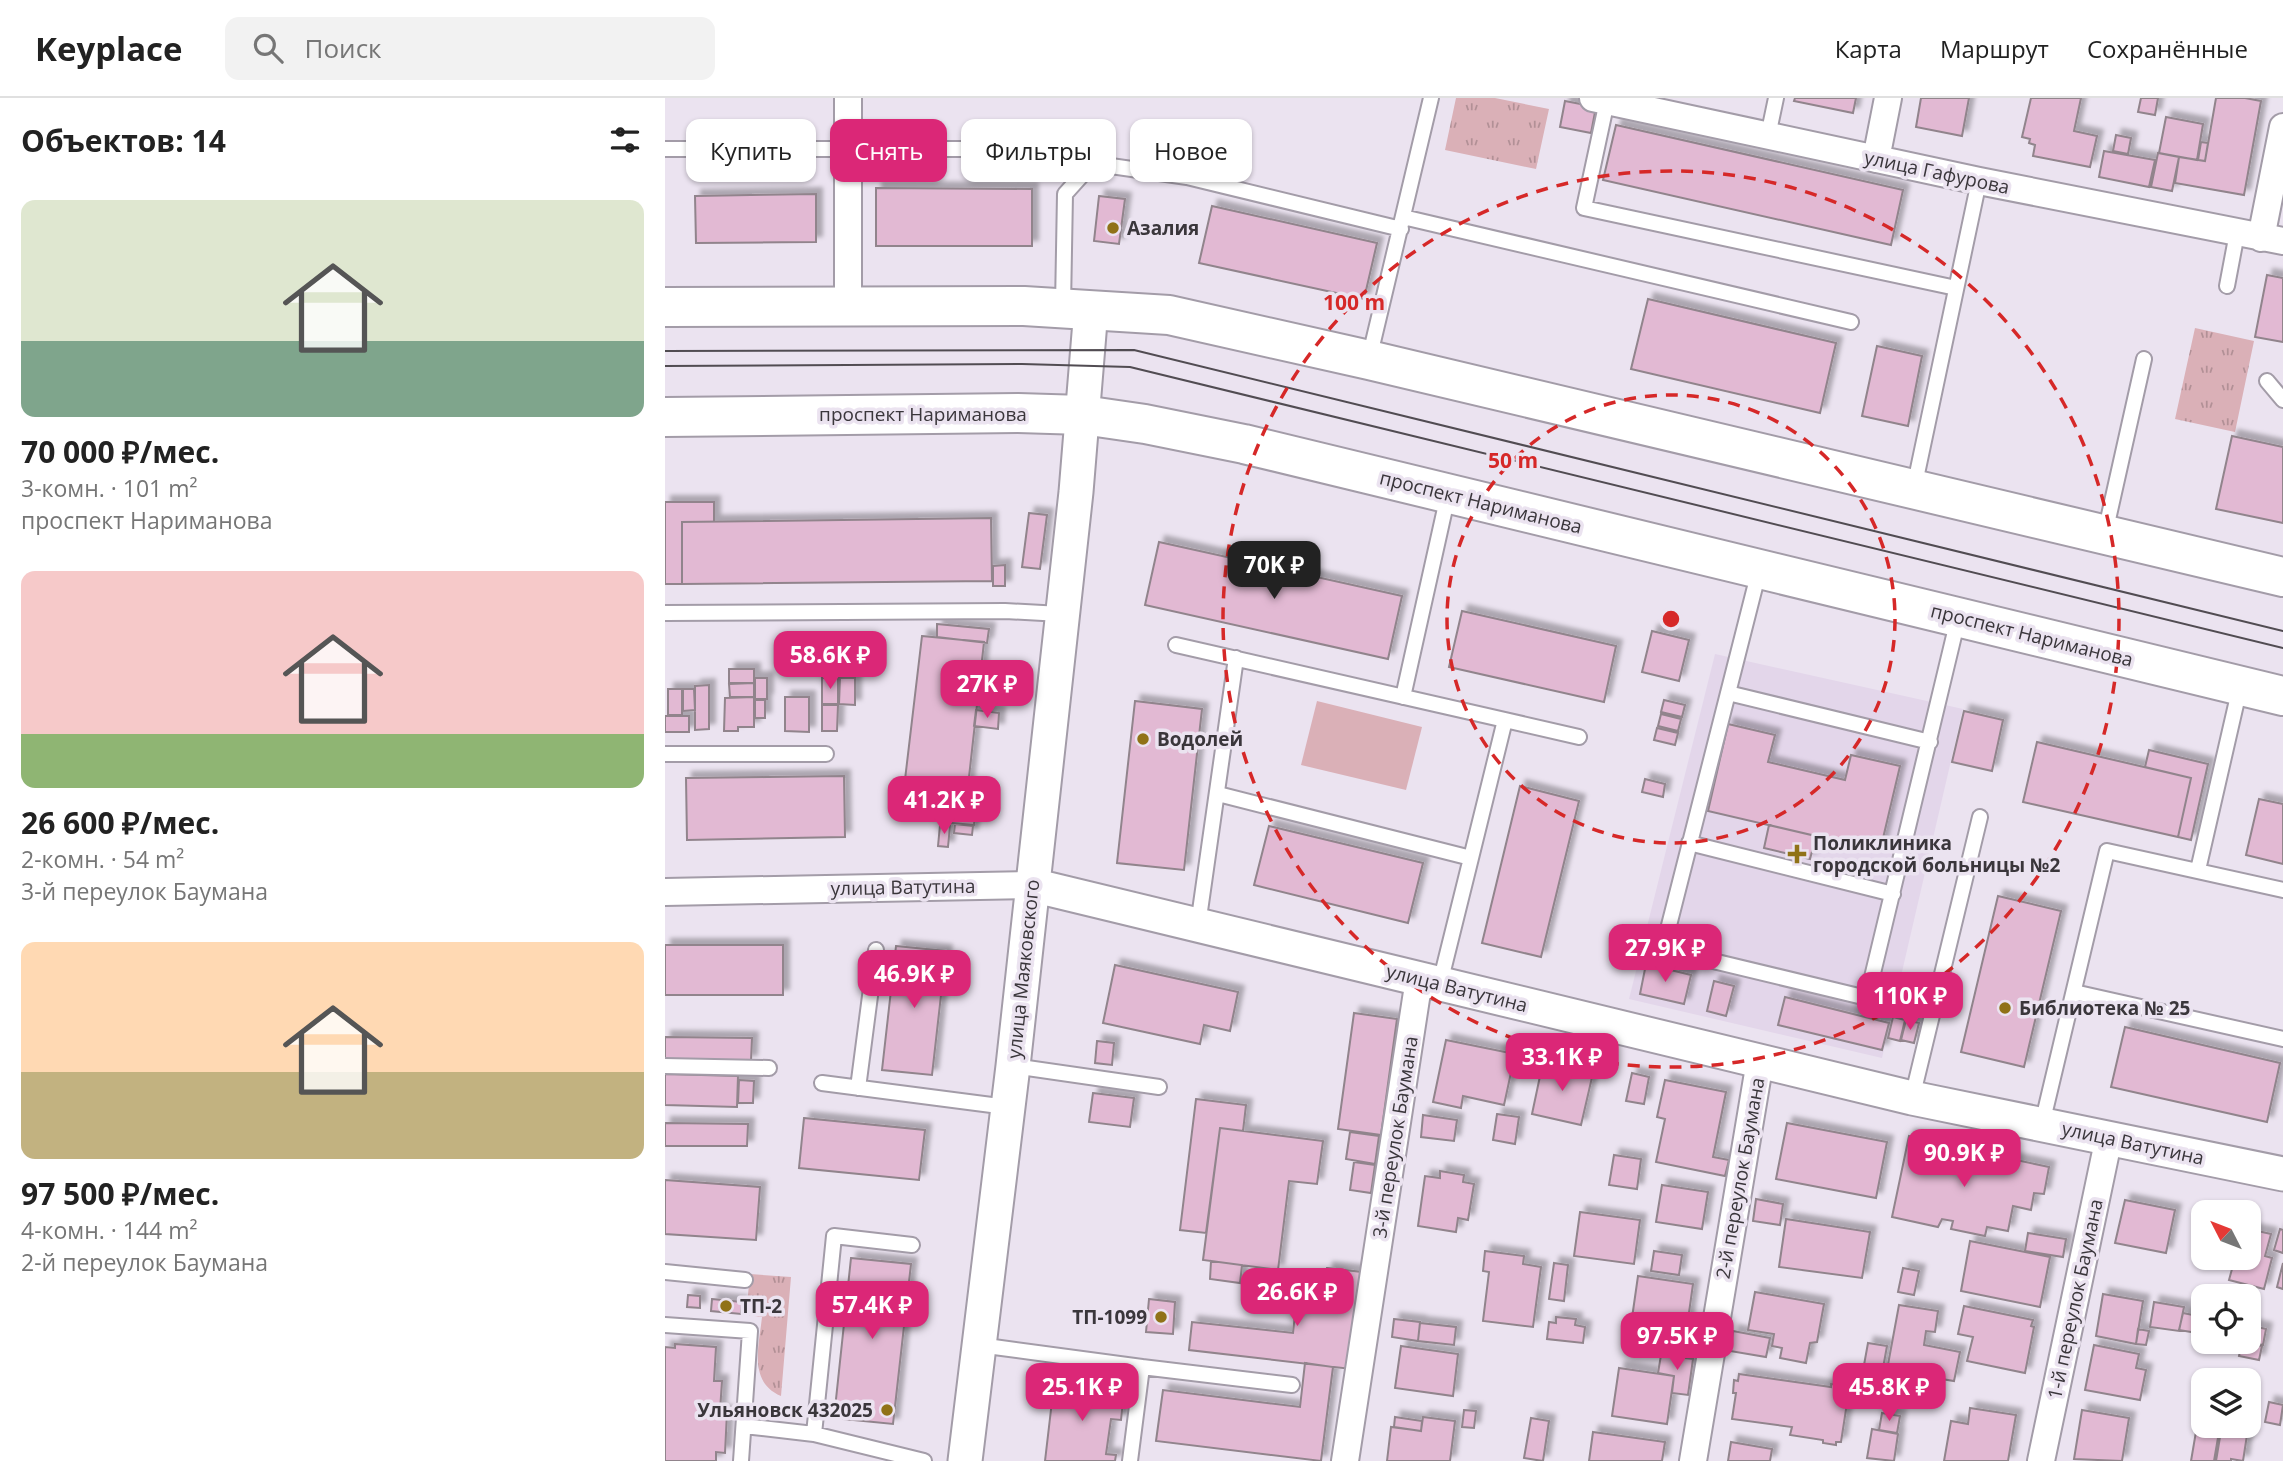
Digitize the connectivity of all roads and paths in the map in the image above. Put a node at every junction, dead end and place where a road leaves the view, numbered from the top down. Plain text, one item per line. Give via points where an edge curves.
1 (848, 98) edge
2 (1431, 98) edge
3 (1776, 98) edge
4 (1888, 98) edge
5 (1600, 100) edge
6 (848, 119) edge
7 (2283, 127) edge
8 (1768, 136) junction
9 (665, 149) edge
10 (830, 149) edge
11 (1876, 159) junction
12 (1979, 181) junction
13 (848, 182) edge
14 (1402, 223) junction
15 (2260, 237) edge
16 (2227, 286) dead end
17 (1956, 288) junction
18 (848, 306) junction
19 (665, 307) edge
20 (1077, 308) junction
21 (1851, 322) dead end
22 (2144, 359) dead end
23 (1369, 360) junction
24 (2267, 382) dead end
25 (2283, 400) edge
26 (1083, 415) junction
27 (665, 417) edge
28 (1914, 490) junction
29 (1448, 494) junction
30 (2105, 535) junction
31 (1759, 569) junction
32 (2283, 576) edge
33 (665, 613) edge
34 (1061, 614) junction
35 (1959, 618) junction
36 (1176, 645) dead end
37 (1236, 658) junction
38 (2240, 686) junction
39 (1728, 693) junction
40 (2283, 696) edge
41 (1403, 697) junction
42 (1505, 720) junction
43 (1579, 737) dead end
44 (1930, 742) junction
45 (665, 754) edge
46 (826, 754) dead end
47 (1218, 794) junction
48 (1980, 817) dead end
49 (1689, 844) junction
50 (1471, 858) junction
51 (2198, 870) junction
52 (1032, 885) junction
53 (2283, 890) edge
54 (665, 892) edge
55 (1893, 894) junction
56 (1198, 925) junction
57 (876, 950) dead end
58 (1429, 981) junction
59 (2074, 992) junction
60 (2283, 1039) edge
61 (1760, 1061) junction
62 (665, 1066) edge
63 (1013, 1066) junction
64 (769, 1068) dead end
65 (822, 1083) dead end
66 (1159, 1087) dead end
67 (858, 1088) junction
68 (1912, 1098) junction
69 (1007, 1107) junction
70 (2042, 1124) junction
71 (2109, 1138) junction
72 (2283, 1174) edge
73 (912, 1245) dead end
74 (665, 1272) edge
75 (745, 1280) dead end
76 (665, 1325) edge
77 (979, 1345) junction
78 (1142, 1367) junction
79 (1292, 1385) dead end
80 (744, 1426) junction
81 (814, 1434) junction
82 (741, 1461) edge
83 (924, 1461) edge
84 (965, 1461) edge
85 (1131, 1461) edge
86 (1345, 1461) edge
87 (1693, 1461) edge
88 (2041, 1461) edge

1 - 6 street
2 - 14 lane
3 - 8 lane
4 - 11 street
5 - 8 street, улица Гафурова
5 - 17 lane via 1584,208
7 - 15 street
8 - 11 street, улица Гафурова
9 - 10 lane
11 - 12 street, улица Гафурова
12 - 15 street, улица Гафурова
12 - 17 lane
13 - 18 street
14 - 20 lane via 1187,177 1097,164 1065,194
14 - 21 lane
14 - 23 lane
15 - 16 lane
17 - 28 lane
18 - 19 main road
18 - 20 main road
20 - 23 main road via 1169,315
20 - 26 street, улица Маяковского
22 - 30 lane
23 - 28 main road
24 - 25 lane
26 - 27 main road, проспект Нариманова
26 - 29 main road, проспект Нариманова via 1244,444
26 - 34 street, улица Маяковского
28 - 30 main road
29 - 31 main road, проспект Нариманова
29 - 41 lane
30 - 32 main road
31 - 35 main road, проспект Нариманова
31 - 39 lane
33 - 34 lane
34 - 52 street, улица Маяковского
35 - 38 main road, проспект Нариманова
35 - 44 lane
36 - 37 lane
37 - 41 lane
37 - 47 lane
38 - 40 main road, проспект Нариманова
38 - 51 lane
39 - 44 lane
39 - 49 lane
41 - 42 lane
42 - 43 lane
42 - 50 lane
44 - 55 lane
45 - 46 lane
47 - 50 lane
47 - 56 lane
48 - 68 lane
49 - 55 lane
49 - 55 lane via 1663,949 1867,998
50 - 58 lane
51 - 53 lane
51 - 59 lane via 2107,851
52 - 54 street, улица Ватутина
52 - 56 street, улица Ватутина
52 - 63 street, улица Маяковского
56 - 58 street, улица Ватутина
57 - 67 lane
58 - 61 street, улица Ватутина
58 - 86 street, 3-й переулок Баумана
59 - 60 lane
59 - 70 lane
61 - 68 street, улица Ватутина
61 - 87 street, 2-й переулок Баумана
62 - 64 lane
63 - 66 lane
63 - 69 street, улица Маяковского
65 - 67 lane
67 - 69 lane
68 - 70 street, улица Ватутина
69 - 77 street, улица Маяковского
70 - 71 street, улица Ватутина
71 - 72 street, улица Ватутина
71 - 88 street, 1-й переулок Баумана
73 - 81 lane via 834,1236
74 - 75 lane
76 - 80 lane via 750,1331
77 - 78 lane
77 - 84 street, улица Маяковского
78 - 79 lane
78 - 85 lane
80 - 81 lane
80 - 82 lane
81 - 83 lane

